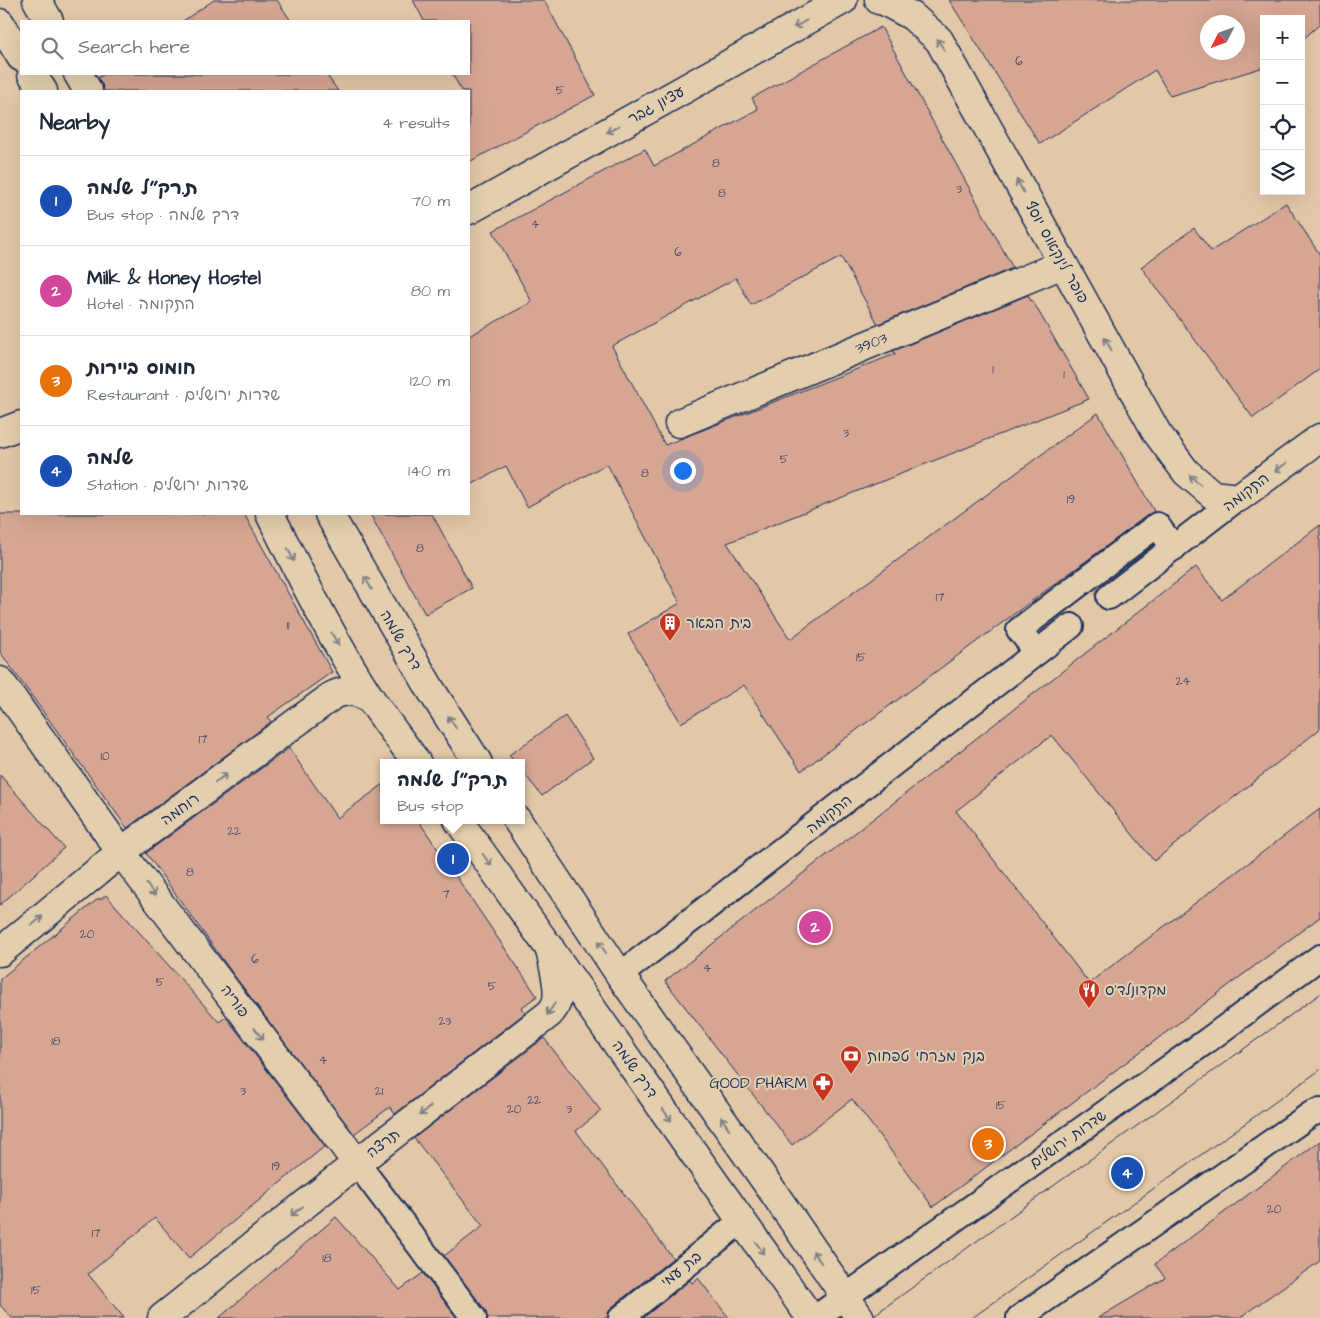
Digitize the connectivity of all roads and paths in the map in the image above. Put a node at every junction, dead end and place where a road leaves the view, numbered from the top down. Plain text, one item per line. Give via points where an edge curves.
1 (37, 0) edge
2 (51, 0) edge
3 (843, 0) edge
4 (879, 0) edge
5 (48, 20) edge
6 (58, 20) edge
7 (0, 23) edge
8 (20, 55) edge
9 (33, 75) edge
10 (79, 75) edge
11 (42, 90) edge
12 (87, 90) edge
13 (470, 209) edge
14 (1064, 264) junction
15 (678, 423) dead end
16 (20, 425) edge
17 (0, 433) edge
18 (1320, 438) edge
19 (1238, 498) junction
20 (270, 515) edge
21 (330, 515) edge
22 (1174, 548) junction
23 (1109, 597) dead end
24 (1072, 626) dead end
25 (1037, 652) junction
26 (0, 681) edge
27 (370, 698) junction
28 (414, 759) edge
29 (475, 759) edge
30 (461, 824) edge
31 (520, 824) edge
32 (121, 852) junction
33 (549, 946) junction
34 (0, 952) edge
35 (1320, 957) edge
36 (620, 975) junction
37 (1320, 1111) edge
38 (357, 1163) junction
39 (741, 1221) junction
40 (852, 1308) edge
41 (162, 1318) edge
42 (474, 1318) edge
43 (621, 1318) edge
44 (811, 1318) edge
45 (816, 1318) edge
46 (1019, 1318) edge

1 - 5 street
2 - 6 street
3 -> 13 street, עציון גבר
14 -> 4 street, פופר לינקאוס יוסף via 939,40 912,16
7 - 8 street
9 - 11 street
10 - 12 street
14 - 15 street, 3903
19 -> 14 street, פופר לינקאוס יוסף via 1213,495 1186,472 1157,433
16 - 17 street
18 -> 19 street, התקומה
19 - 22 street, התקומה
20 -> 27 street via 311,596
29 -> 21 street, דרך שלמה via 431,690
22 - 23 street, התקומה
22 - 25 street via 1157,525 1019,630
24 - 25 street, התקומה
25 - 36 street, התקומה
26 - 32 street, פוריה
27 - 28 street
32 -> 27 street, רוחמה via 332,696 351,691
30 -> 33 street, דרך שלמה
36 -> 31 street
34 -> 32 street, רוחמה
32 -> 38 street, פוריה
33 -> 38 street, תרצה via 557,989 555,1007 549,1014
33 -> 39 street, דרך שלמה
35 - 40 street, שדרות ירושלים
40 -> 36 street
37 - 46 street
38 -> 41 street, תרצה
38 - 42 street, פוריה
39 - 43 street, בת עמי
39 -> 44 street, דרך שלמה
40 - 45 street, שדרות ירושלים

